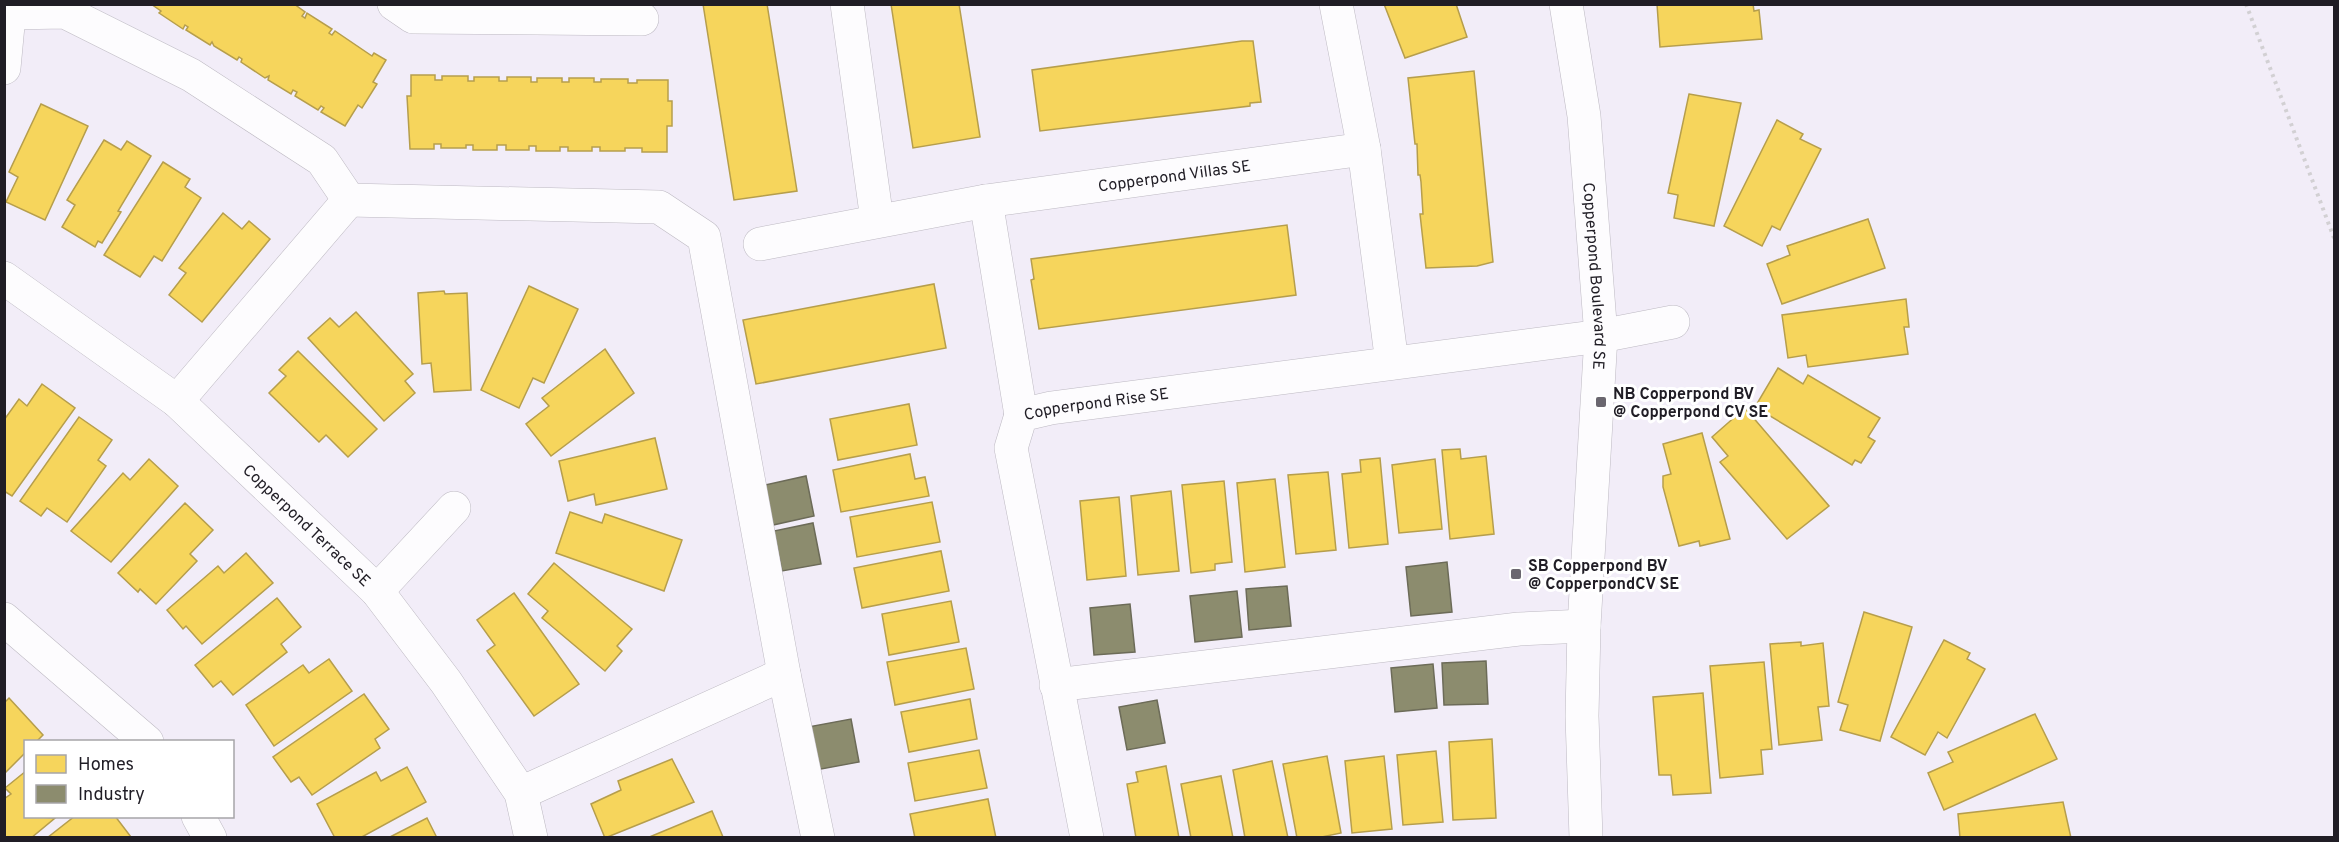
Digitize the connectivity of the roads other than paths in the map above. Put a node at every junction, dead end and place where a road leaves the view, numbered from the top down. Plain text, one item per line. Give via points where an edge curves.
1 (394, 4) edge
2 (847, 4) edge
3 (1336, 4) edge
4 (1566, 4) edge
5 (10, 9) edge
6 (518, 11) edge
7 (642, 19) dead end
8 (4, 68) edge
9 (1364, 149) junction
10 (349, 200) junction
11 (986, 201) junction
12 (877, 220) junction
13 (760, 244) dead end
14 (4, 278) edge
15 (1673, 322) dead end
16 (1601, 336) junction
17 (1392, 363) junction
18 (177, 400) junction
19 (1021, 415) junction
20 (454, 508) dead end
21 (376, 591) junction
22 (4, 619) edge
23 (1584, 627) junction
24 (784, 674) junction
25 (1056, 685) junction
26 (146, 740) edge
27 (520, 793) junction
28 (199, 818) edge
29 (210, 837) edge
30 (531, 837) edge
31 (818, 837) edge
32 (1088, 837) edge
33 (1586, 837) edge

1 - 6 street via 413,17
2 - 12 street
3 - 9 street
4 - 16 street, Copperpond Boulevard SE via 1584,116
5 - 8 street
5 - 10 street via 65,12 191,75 322,160
6 - 7 street
9 - 11 street, Copperpond Villas SE
9 - 17 street
10 - 18 street
10 - 24 street via 658,207 704,237
11 - 12 street, Copperpond Villas SE
11 - 19 street
12 - 13 street, Copperpond Villas SE
14 - 18 street, Copperpond Terrace SE
15 - 16 street, Copperpond Rise SE
16 - 17 street, Copperpond Rise SE
16 - 23 street, Copperpond Boulevard SE
17 - 19 street, Copperpond Rise SE
18 - 21 street, Copperpond Terrace SE
19 - 25 street, Copperpond Rise SE via 1011,448
20 - 21 street
21 - 27 street, Copperpond Terrace SE via 446,682
22 - 26 street
23 - 25 street via 1519,629
23 - 33 street, Copperpond Boulevard SE
24 - 27 street
24 - 31 street
25 - 32 street, Copperpond Rise SE
27 - 30 street, Copperpond Terrace SE
28 - 29 street

